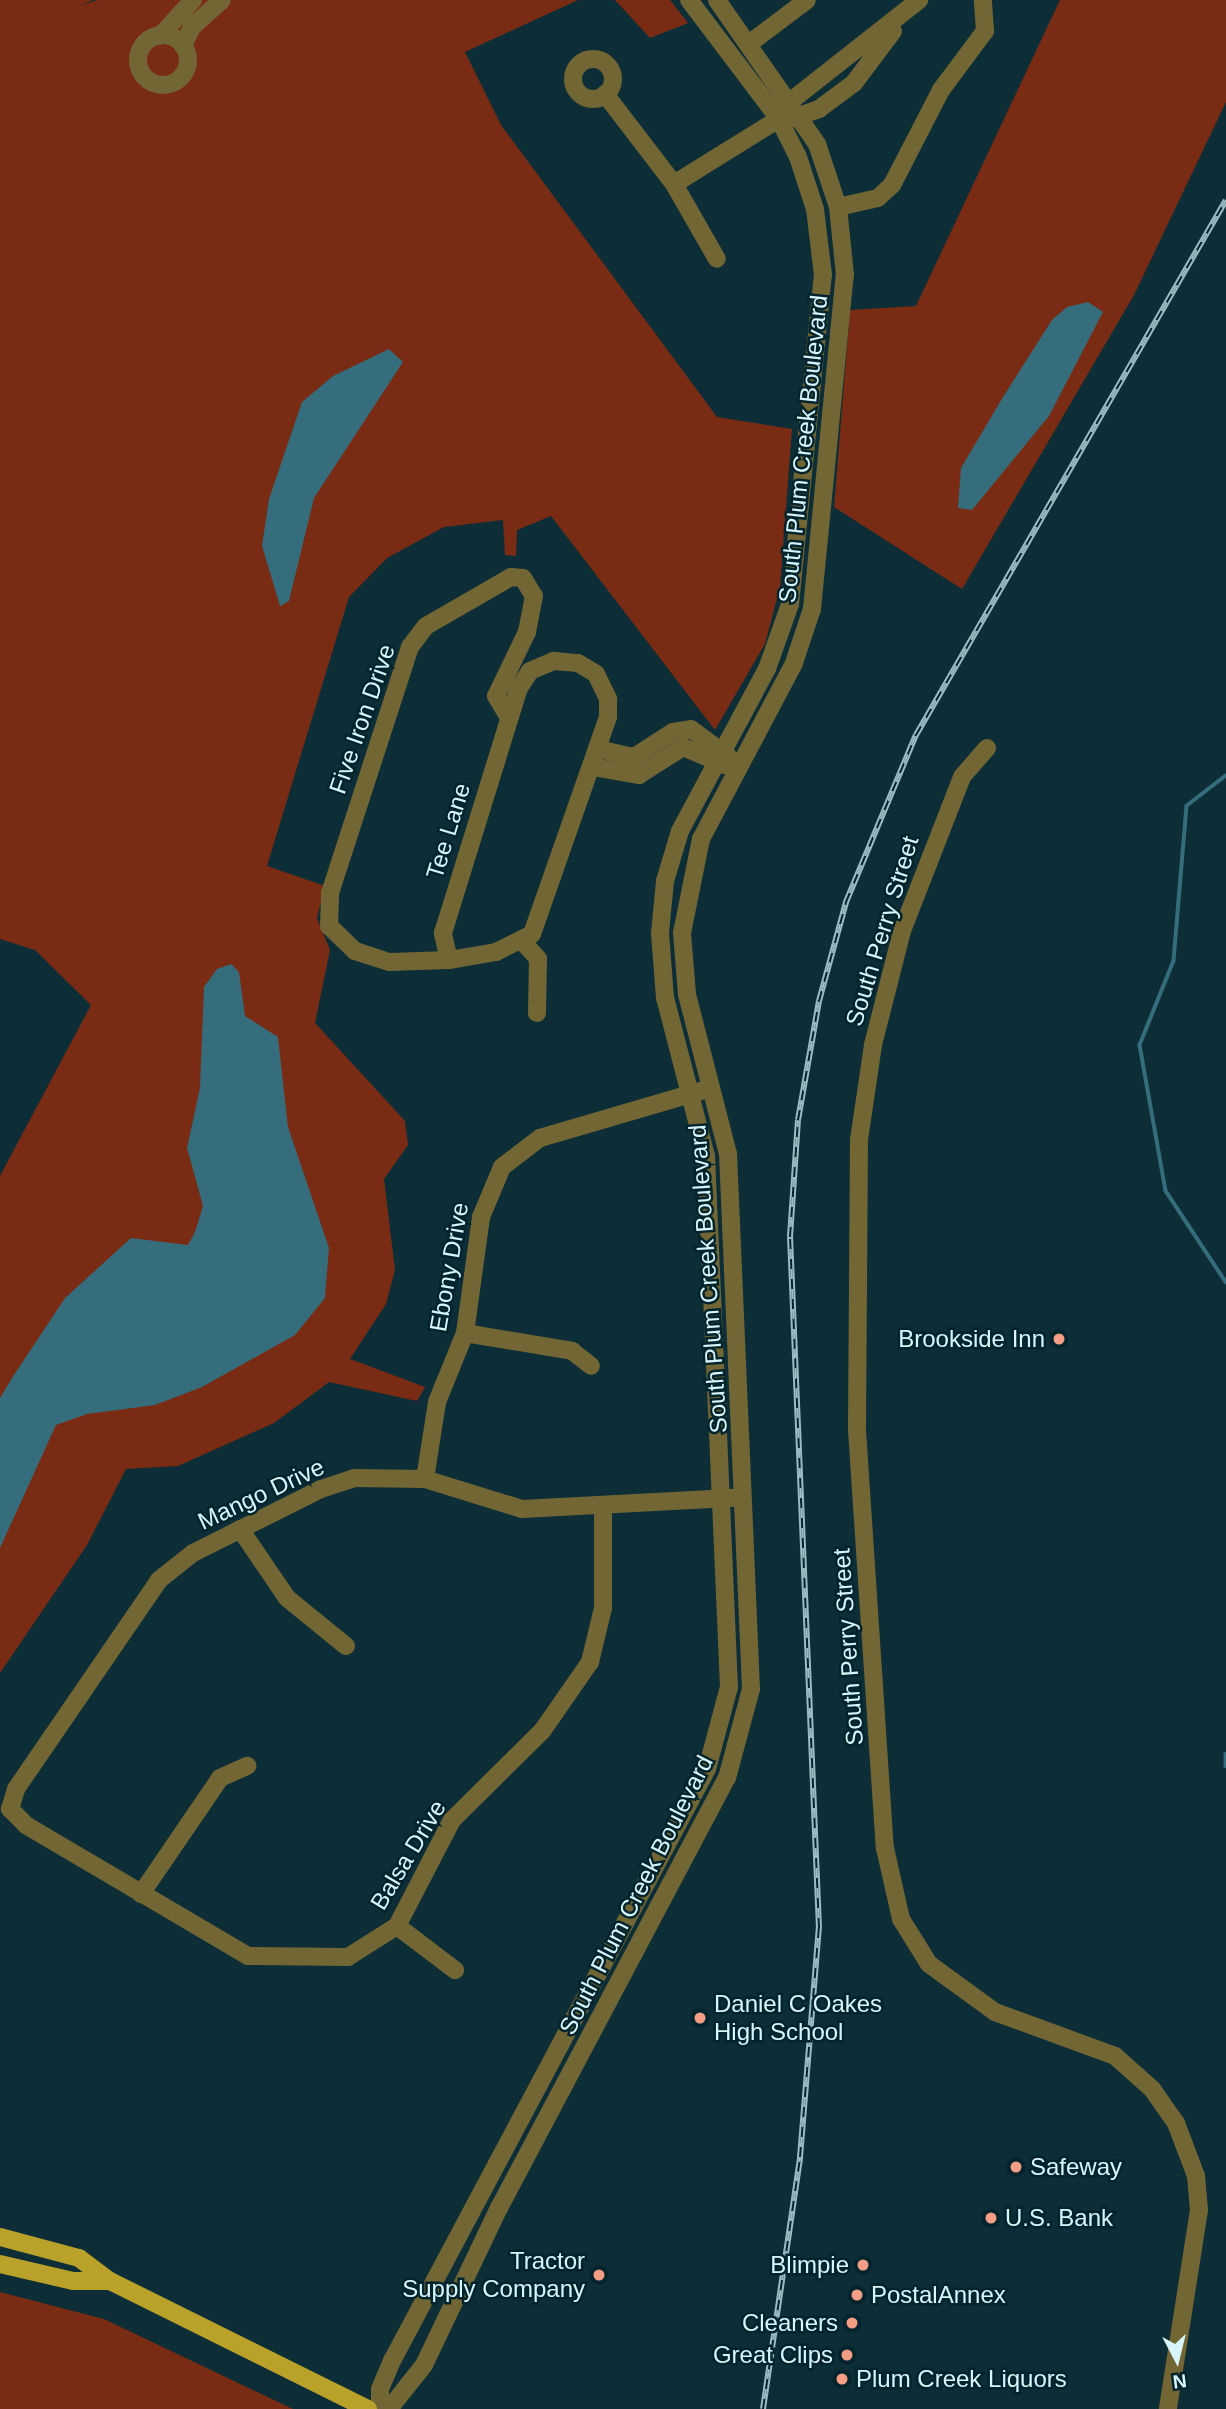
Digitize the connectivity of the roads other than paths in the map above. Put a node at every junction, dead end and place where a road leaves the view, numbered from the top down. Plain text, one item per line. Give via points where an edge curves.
1 (193, 0) edge
2 (222, 0) edge
3 (689, 0) edge
4 (717, 0) edge
5 (807, 0) edge
6 (983, 0) edge
7 (913, 2) edge
8 (160, 36) junction
9 (750, 43) junction
10 (183, 46) junction
11 (605, 94) dead end
12 (792, 100) junction
13 (803, 116) junction
14 (779, 119) junction
15 (674, 184) junction
16 (838, 208) junction
17 (717, 259) dead end
18 (509, 718) junction
19 (987, 748) dead end
20 (598, 749) junction
21 (718, 755) junction
22 (593, 767) junction
23 (737, 768) junction
24 (522, 941) junction
25 (449, 960) junction
26 (537, 1013) dead end
27 (715, 1087) junction
28 (693, 1094) junction
29 (465, 1333) junction
30 (591, 1366) dead end
31 (425, 1479) junction
32 (746, 1497) junction
33 (724, 1498) junction
34 (603, 1506) junction
35 (240, 1529) junction
36 (346, 1646) dead end
37 (247, 1766) dead end
38 (10, 1809) joint
39 (141, 1894) junction
40 (397, 1926) junction
41 (455, 1970) dead end
42 (0, 2236) edge
43 (0, 2264) edge
44 (110, 2281) junction
45 (368, 2409) edge
46 (380, 2409) edge
47 (389, 2409) edge
48 (1168, 2409) edge

1 - 8 street
2 - 10 street via 192,27
3 - 14 street, South Plum Creek Boulevard
4 - 9 street, South Plum Creek Boulevard
5 - 9 street
6 - 16 street via 985,31 941,90 892,185 878,198
7 - 12 street
7 - 13 street via 854,83
8 - 10 street
8 - 10 street via 144,44 138,61 155,84 183,76 188,58
9 - 12 street, South Plum Creek Boulevard
11 - 15 street
12 - 13 street, South Plum Creek Boulevard
12 - 14 street
13 - 14 street
13 - 16 street, South Plum Creek Boulevard
14 - 15 street
14 - 21 street, South Plum Creek Boulevard via 811,190 822,291 790,604 770,662
15 - 17 street
16 - 23 street, South Plum Creek Boulevard via 845,275 816,587 794,663
18 - 20 street, Tee Lane via 530,671 554,661 578,663 596,674 608,699
18 - 25 street, Tee Lane via 443,933
18 - 25 street, Five Iron Drive via 496,696 527,632 534,596 523,578 511,577 426,626 410,647 330,893 329,926 355,951 389,962
19 - 48 street, South Perry Street via 962,776 937,833 884,992 859,1140 854,1292 859,1469 893,1898 911,1940 948,1982 995,2012 1115,2056 1152,2089 1176,2123 1196,2176 1199,2210
20 - 21 street via 634,757 681,729 700,732
20 - 22 street, Tee Lane
21 - 22 street via 682,747 639,775
21 - 23 street
21 - 28 street, South Plum Creek Boulevard via 672,855 660,933 665,998
22 - 24 street, Tee Lane via 532,934
23 - 27 street, South Plum Creek Boulevard via 693,862 683,922 687,994
24 - 25 street
24 - 26 street via 538,959
27 - 28 street, Ebony Drive
27 - 32 street, South Plum Creek Boulevard via 731,1186
28 - 29 street, Ebony Drive via 540,1138 502,1167 481,1217
28 - 33 street, South Plum Creek Boulevard via 707,1177
29 - 30 street via 572,1351
29 - 31 street, Ebony Drive via 437,1402
31 - 34 street, Mango Drive via 502,1507
31 - 35 street, Mango Drive via 354,1478
32 - 33 street, Mango Drive
32 - 47 street, South Plum Creek Boulevard via 753,1651 748,1709 734,1763 499,2208 424,2365
33 - 34 street, Mango Drive
33 - 46 street, South Plum Creek Boulevard via 731,1651 713,1756 393,2359 380,2389
34 - 40 street, Balsa Drive via 603,1608 590,1662 543,1730 452,1820
35 - 36 street via 287,1598
35 - 38 street, Mango Drive via 159,1580 16,1789
37 - 39 street via 220,1777
38 - 39 street, Balsa Drive via 26,1825
39 - 40 street, Balsa Drive via 248,1956 348,1957
40 - 41 street
42 - 44 main road via 79,2258
43 - 44 main road via 73,2281
44 - 45 main road

